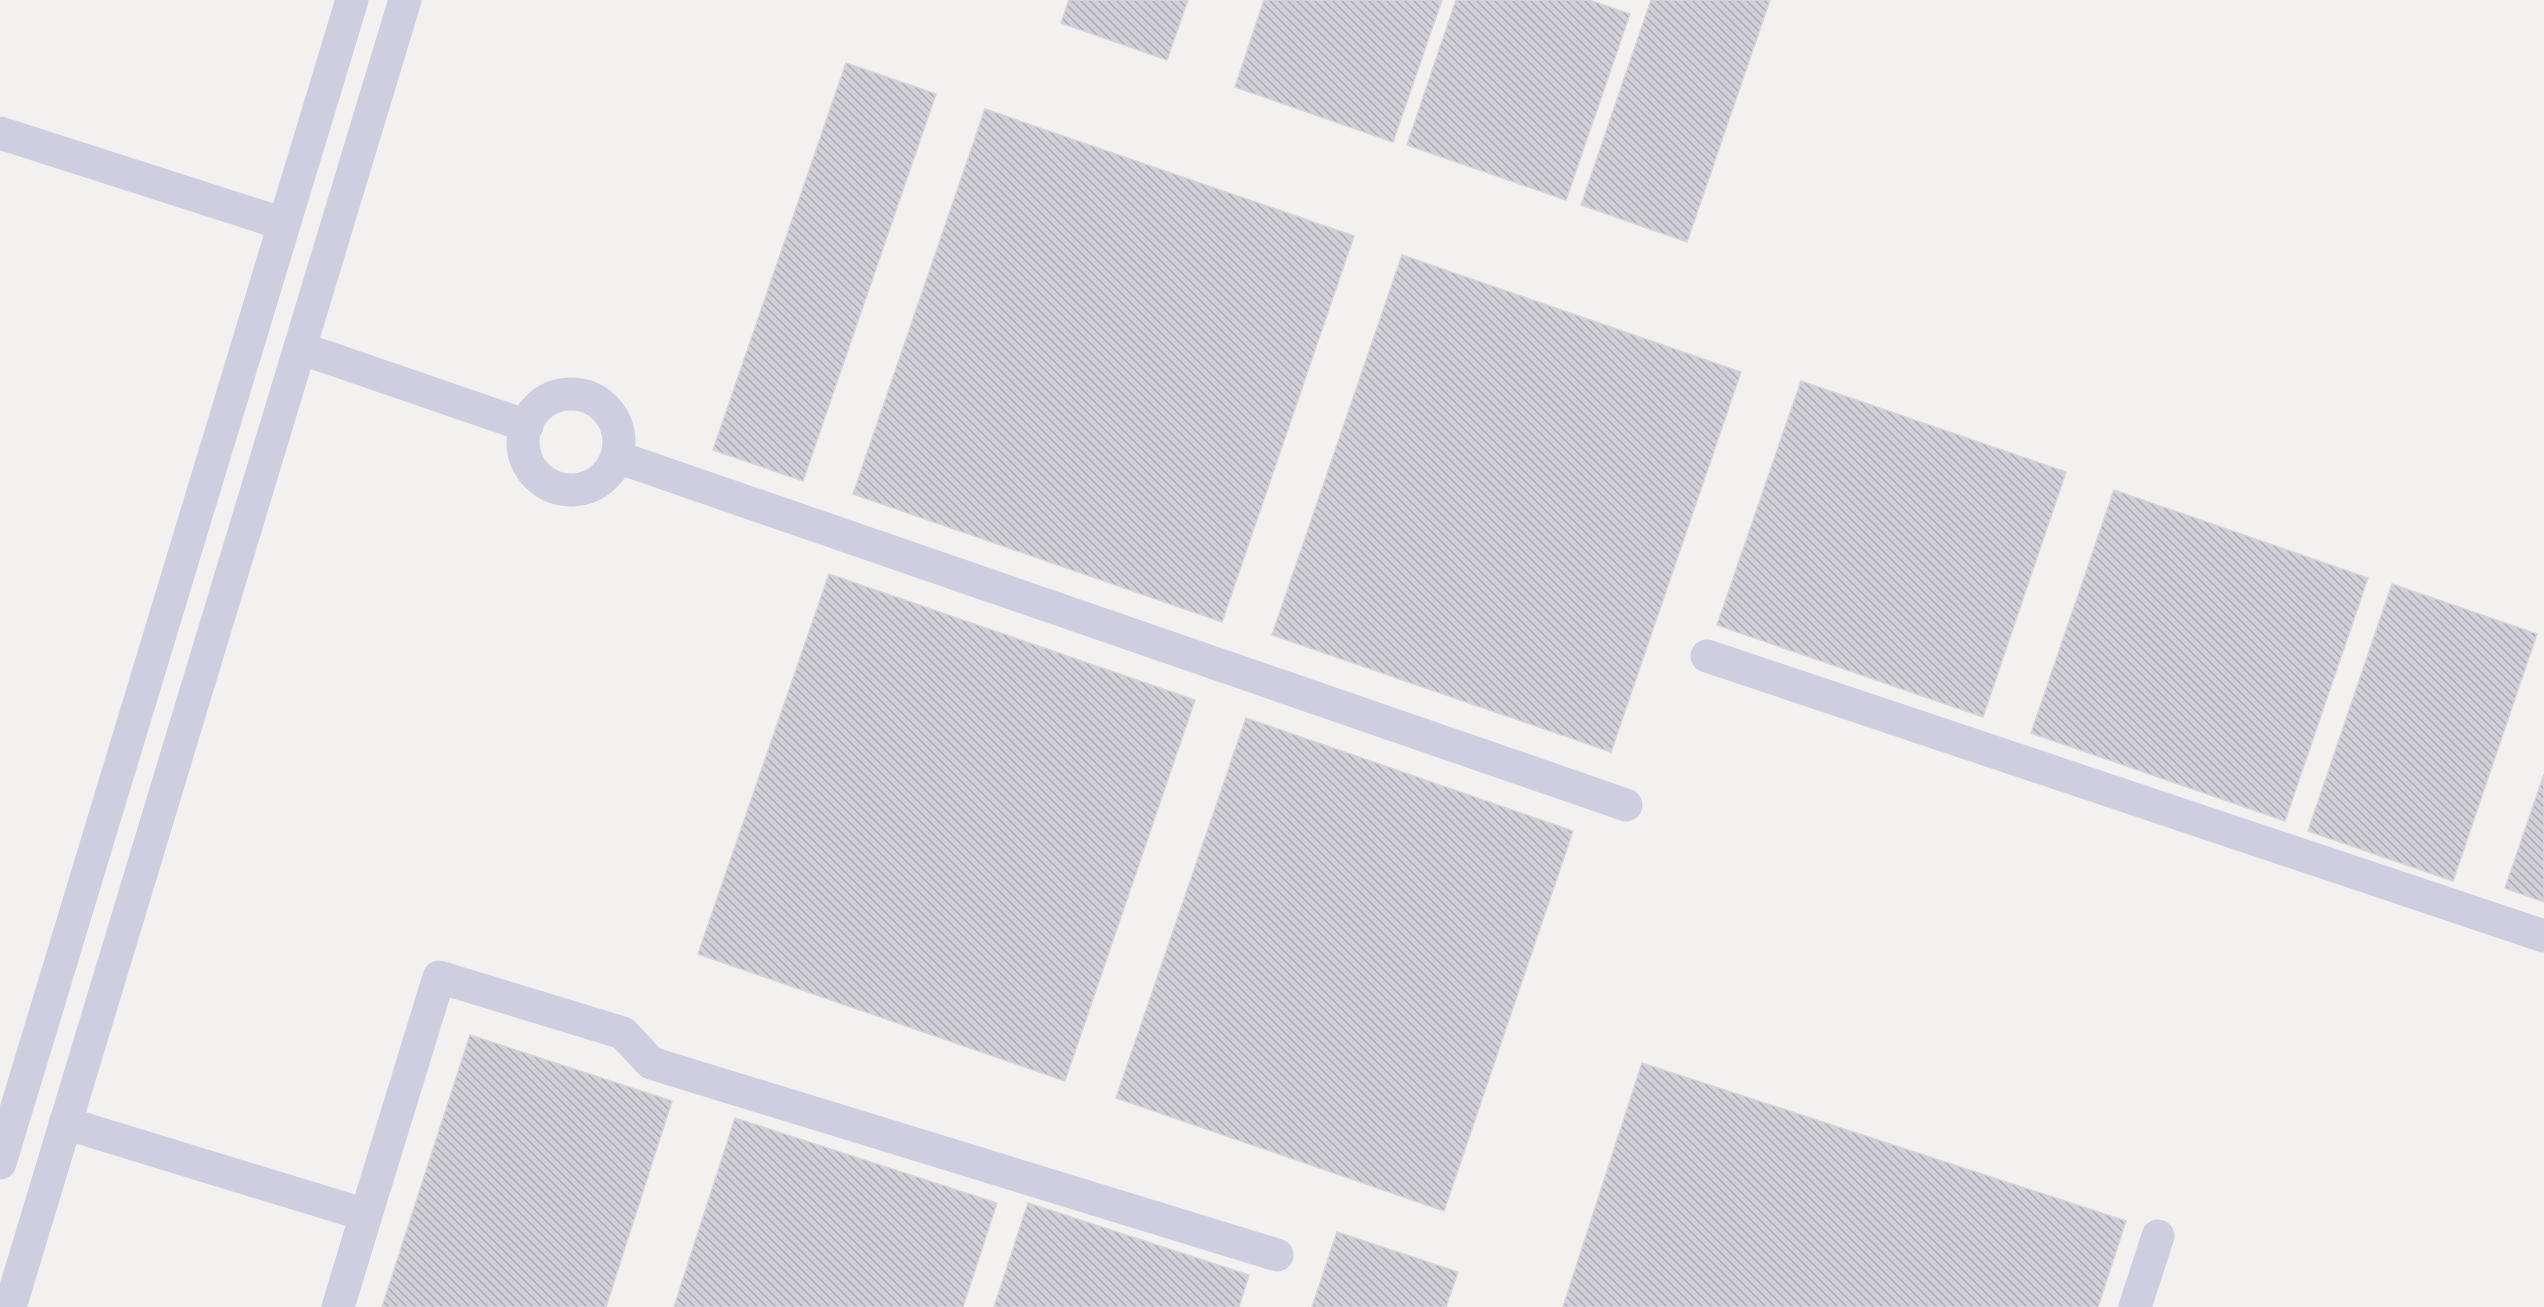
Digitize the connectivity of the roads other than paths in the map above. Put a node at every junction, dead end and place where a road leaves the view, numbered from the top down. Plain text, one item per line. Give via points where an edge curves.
1 (352, 0) edge
2 (405, 0) edge
3 (0, 133) edge
4 (284, 224) junction
5 (300, 348) junction
6 (526, 426) junction
7 (617, 457) junction
8 (1707, 656) dead end
9 (1626, 805) dead end
10 (2544, 936) edge
11 (65, 1123) junction
12 (0, 1163) edge
13 (366, 1215) junction
14 (2158, 1236) dead end
15 (1277, 1255) dead end
16 (9, 1307) edge
17 (338, 1307) edge
18 (2135, 1307) edge

1 - 4 street
2 - 5 street
3 - 4 street
4 - 12 street
5 - 6 street
5 - 11 street
6 - 7 street via 548,400 564,394 581,395 609,412 617,426
6 - 7 street via 525,457 545,482 561,489 594,485 607,474
7 - 9 street
8 - 10 street
11 - 13 street
11 - 16 street
13 - 15 street via 439,976 623,1033 651,1063
13 - 17 street
14 - 18 street

